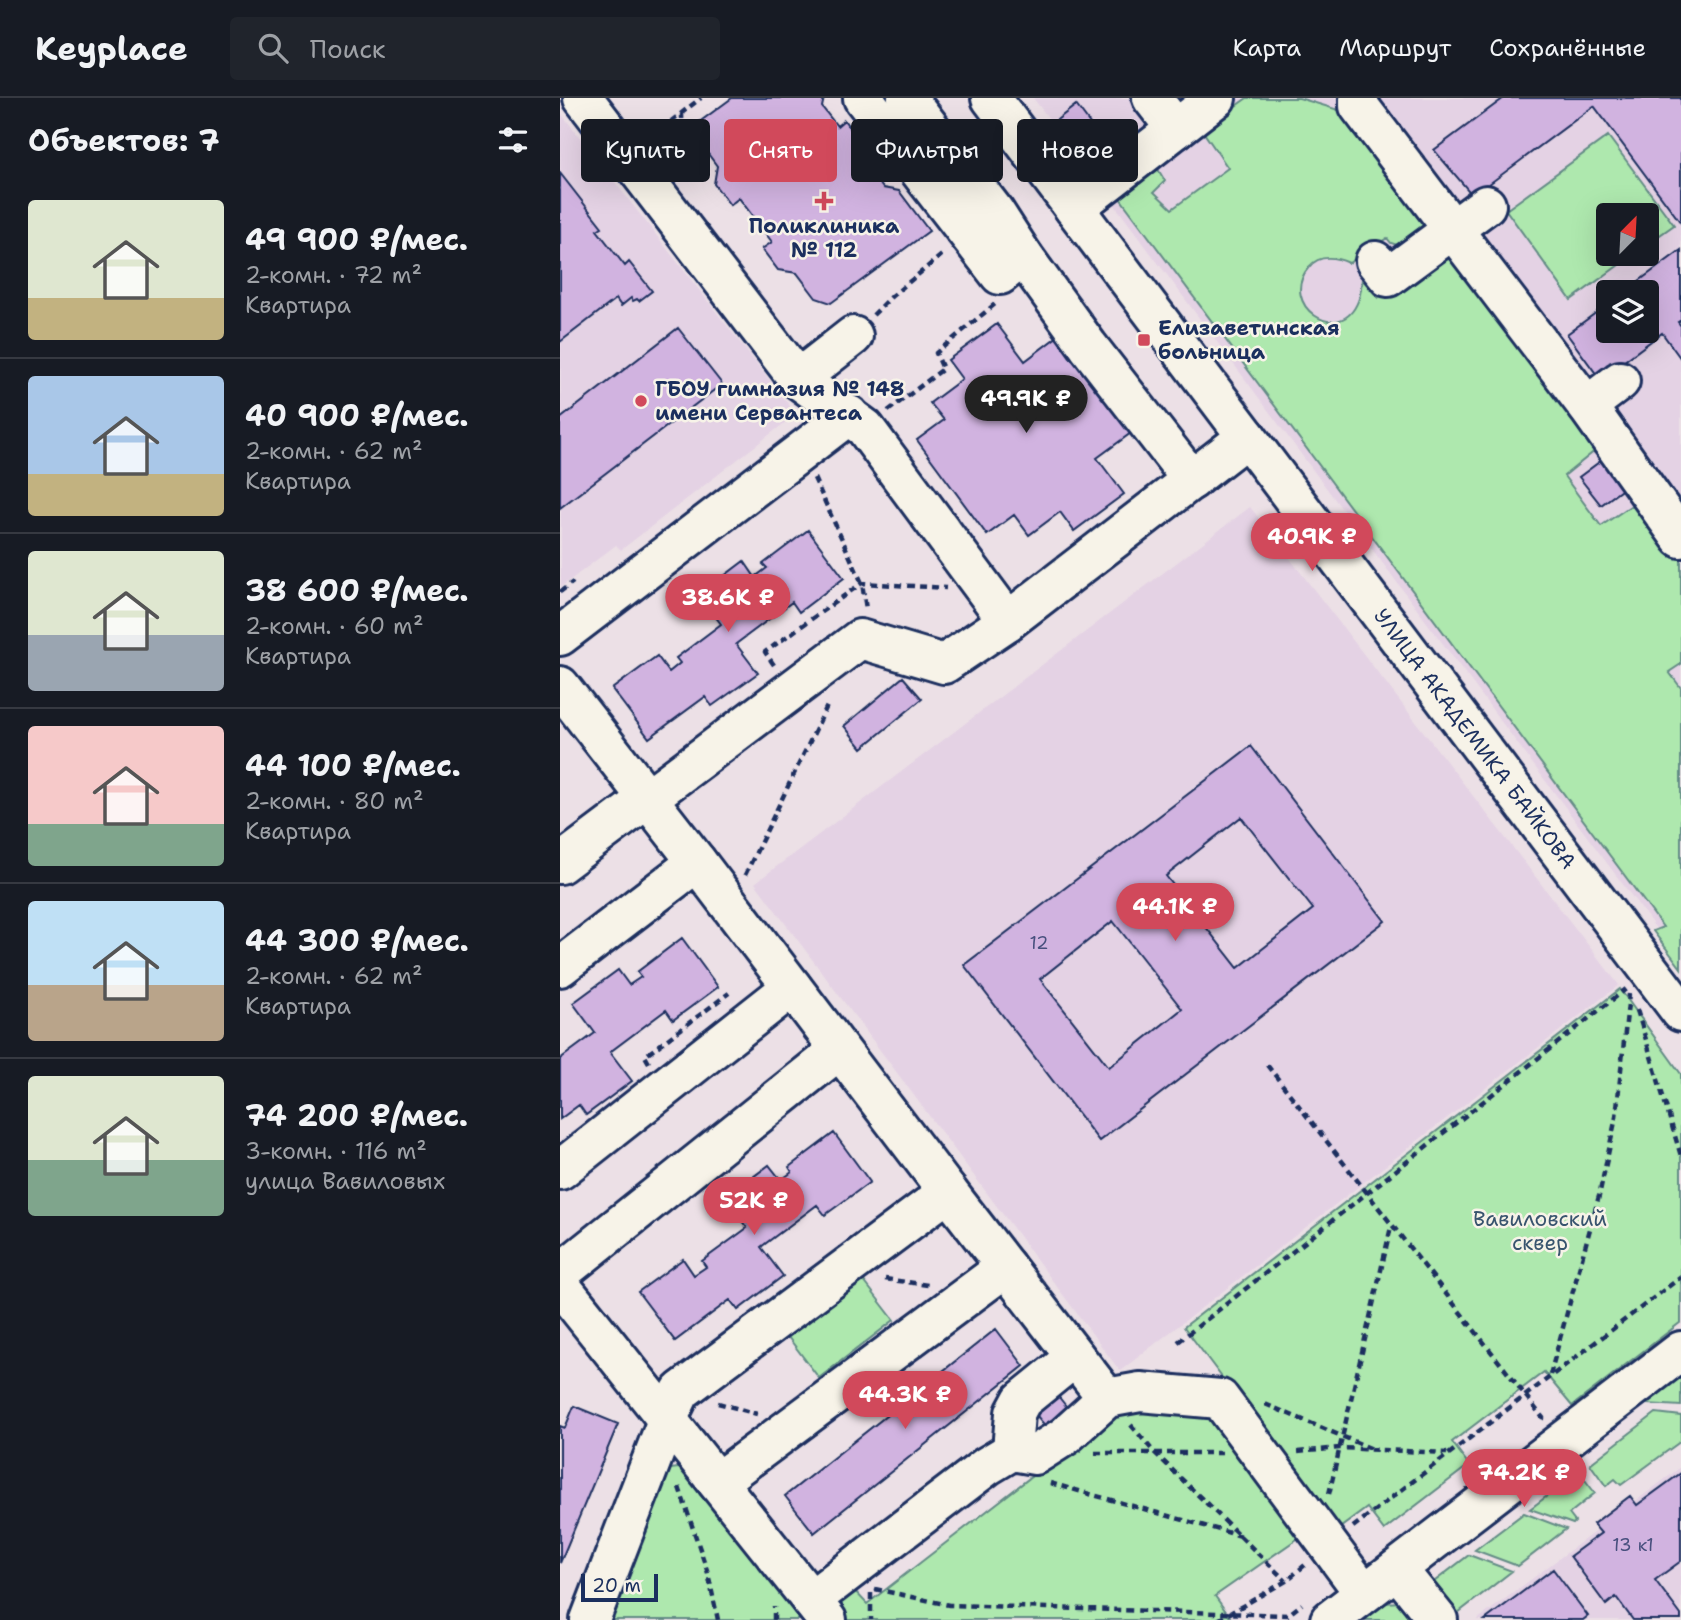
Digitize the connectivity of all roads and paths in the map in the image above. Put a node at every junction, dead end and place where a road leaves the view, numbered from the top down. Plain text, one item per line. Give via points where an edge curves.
1 (701, 98) edge
2 (863, 98) edge
3 (907, 98) edge
4 (991, 98) edge
5 (1152, 98) edge
6 (1216, 98) edge
7 (1351, 101) edge
8 (594, 102) edge
9 (682, 112) junction
10 (605, 119) edge
11 (673, 119) edge
12 (1176, 129) junction
13 (648, 182) edge
14 (659, 197) junction
15 (1486, 205) dead end
16 (1074, 208) junction
17 (981, 222) junction
18 (1454, 229) junction
19 (1375, 261) dead end
20 (1012, 273) junction
21 (853, 336) joint
22 (798, 379) junction
23 (1620, 381) dead end
24 (1587, 406) junction
25 (857, 421) junction
26 (1247, 438) junction
27 (802, 451) junction
28 (1192, 480) junction
29 (1677, 526) edge
30 (1008, 621) junction
31 (560, 635) edge
32 (860, 639) junction
33 (560, 686) edge
34 (831, 699) dead end
35 (648, 800) junction
36 (697, 862) junction
37 (560, 864) edge
38 (743, 880) dead end
39 (560, 967) edge
40 (1629, 986) junction
41 (792, 988) junction
42 (1681, 1012) edge
43 (839, 1050) junction
44 (1267, 1065) dead end
45 (1681, 1156) edge
46 (560, 1170) edge
47 (948, 1192) junction
48 (1366, 1193) junction
49 (1392, 1226) junction
50 (1006, 1267) junction
51 (839, 1273) junction
52 (1681, 1277) edge
53 (973, 1291) junction
54 (563, 1295) edge
55 (1178, 1342) dead end
56 (1681, 1351) edge
57 (1075, 1357) junction
58 (1550, 1375) junction
59 (1524, 1395) junction
60 (1107, 1398) junction
61 (1220, 1399) junction
62 (674, 1405) junction
63 (1543, 1418) dead end
64 (794, 1425) junction
65 (1343, 1437) junction
66 (1374, 1450) dead end
67 (1012, 1451) junction
68 (1041, 1481) dead end
69 (717, 1482) junction
70 (678, 1486) dead end
71 (1241, 1536) junction
72 (1324, 1539) junction
73 (1397, 1569) junction
74 (1286, 1581) junction
75 (871, 1588) dead end
76 (1364, 1593) junction
77 (819, 1610) edge
78 (1229, 1613) junction
79 (1288, 1615) dead end
80 (590, 1620) edge
81 (718, 1620) edge
82 (1218, 1620) edge
83 (1330, 1620) edge
84 (1438, 1620) edge

1 - 9 path
2 - 17 street
3 - 17 street
4 - 16 street, УЛИЦА АКАДЕМИКА БАЙКОВА
5 - 12 street
6 - 12 street
7 - 18 street
8 - 10 street
9 - 11 path
9 - 14 path via 683,177
12 - 16 street
13 - 14 street
14 - 22 street
15 - 18 street
16 - 26 street, УЛИЦА АКАДЕМИКА БАЙКОВА
17 - 20 street
17 - 21 path via 892,296
18 - 19 street via 1388,277
18 - 24 street
20 - 25 path via 936,353 943,369
20 - 28 street via 1088,346
21 - 22 street
22 - 25 street
23 - 24 street
24 - 29 street
25 - 27 street
25 - 30 street
26 - 28 street
26 - 42 street, УЛИЦА АКАДЕМИКА БАЙКОВА
27 - 31 street
27 - 32 path via 862,583 868,617
28 - 30 street
30 - 32 street via 944,664
32 - 35 street
33 - 35 street
34 - 38 path
35 - 36 street
35 - 37 street
36 - 39 street
36 - 41 street
40 - 45 path
40 - 48 path
40 - 58 path via 1616,1117
41 - 43 street
41 - 46 street
43 - 47 street
43 - 54 street
44 - 48 path
47 - 50 street
47 - 51 street
48 - 49 path
48 - 55 path
49 - 59 path
49 - 65 path
50 - 53 street
50 - 57 street
51 - 53 path
51 - 62 street
52 - 58 path
53 - 64 street
54 - 62 street
56 - 73 street
57 - 60 street
57 - 67 street via 1022,1401 1015,1413
58 - 59 path
59 - 63 path
59 - 72 path
60 - 61 street via 1140,1392
60 - 67 street via 1065,1436 1035,1455
60 - 71 path
61 - 65 path via 1259,1402
61 - 72 street
62 - 64 path
62 - 69 street
62 - 80 street
64 - 69 street
65 - 66 path
65 - 72 path
67 - 77 street via 988,1466
68 - 71 path
69 - 77 street
70 - 81 path via 709,1573
71 - 74 path
72 - 74 path
72 - 76 street
73 - 76 street
73 - 84 street
74 - 78 path
75 - 78 path via 949,1605
76 - 83 street
78 - 79 path
78 - 82 path

